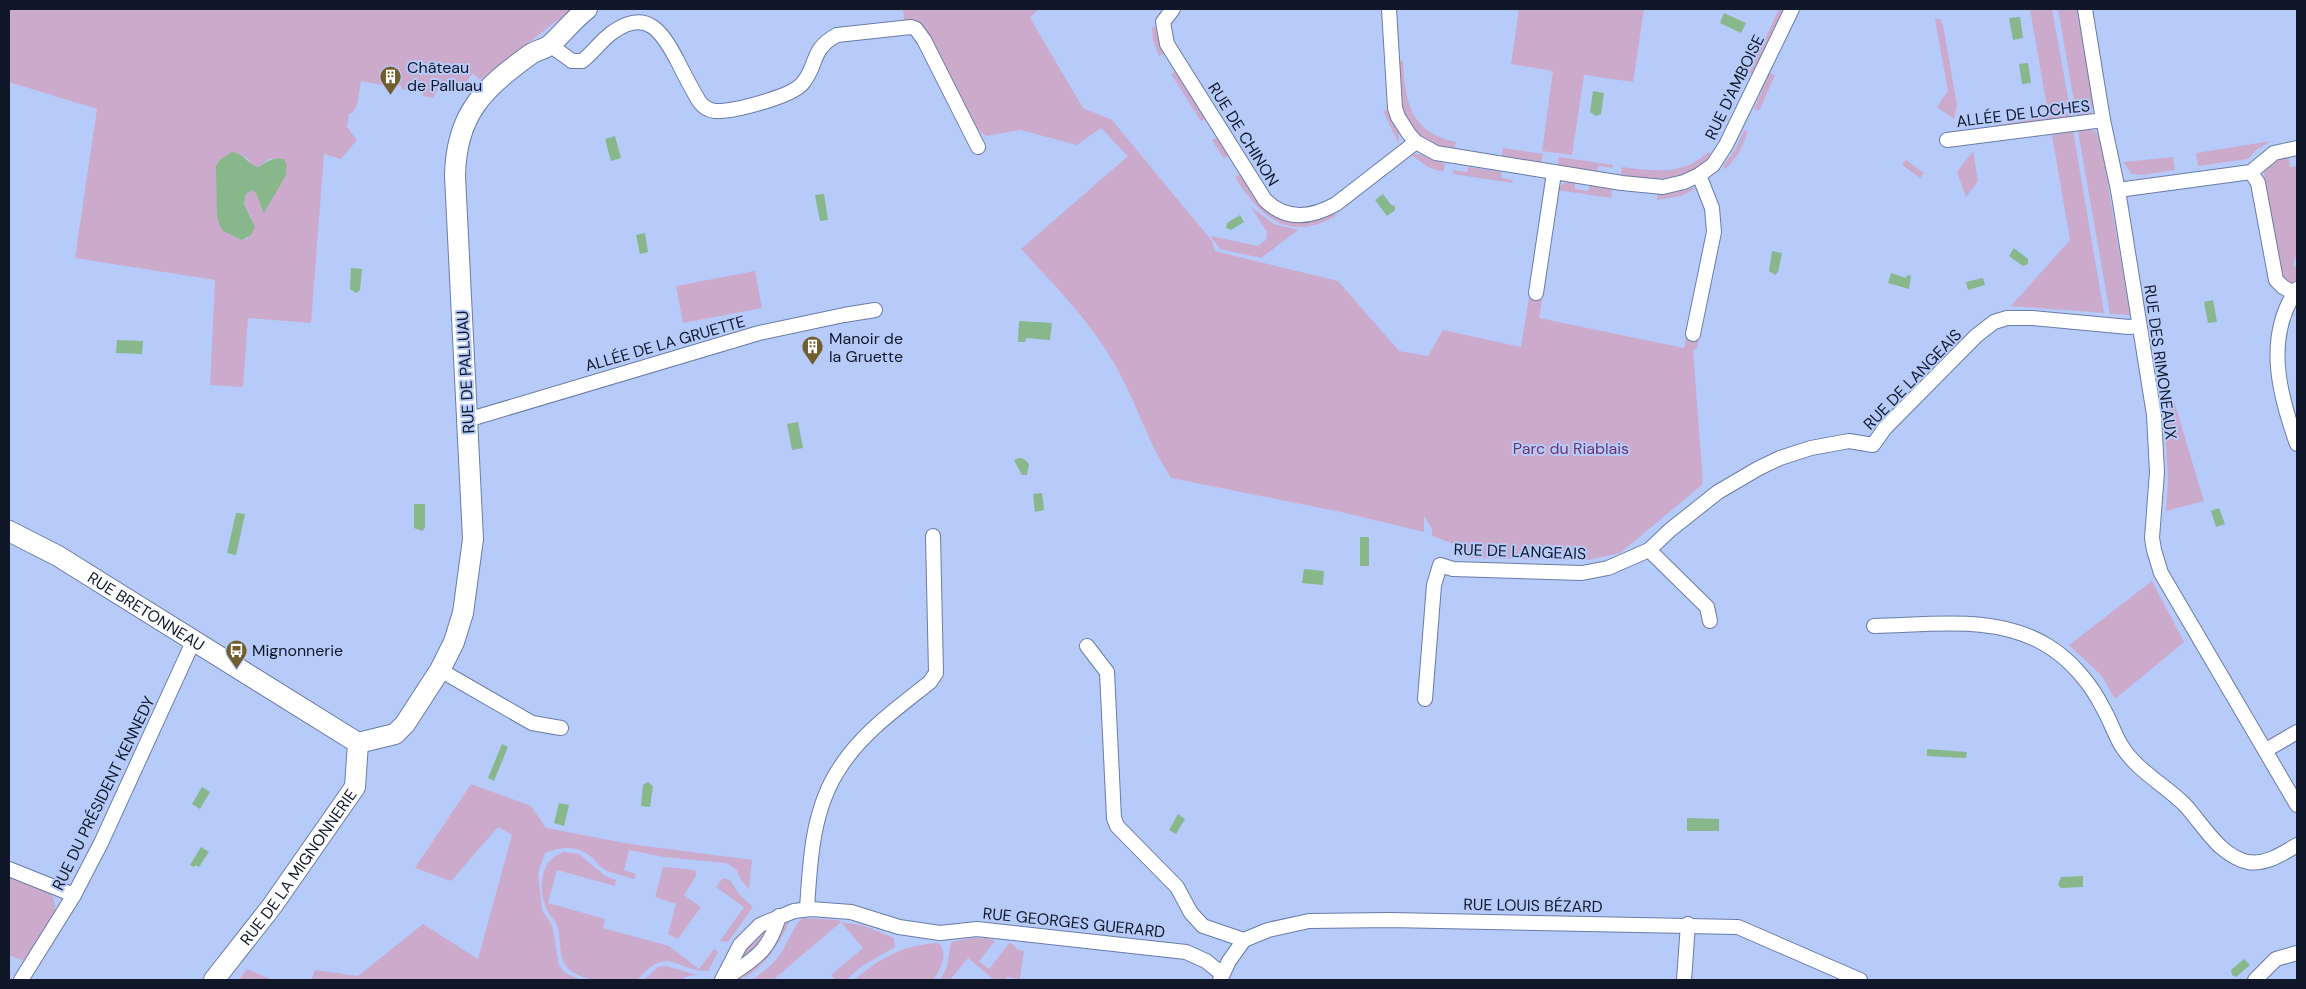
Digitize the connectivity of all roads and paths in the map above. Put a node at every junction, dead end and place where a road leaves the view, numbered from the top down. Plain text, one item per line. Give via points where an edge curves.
1 (587, 9) edge
2 (1173, 9) edge
3 (1389, 9) edge
4 (1792, 9) edge
5 (2086, 9) edge
6 (550, 45) junction
7 (2103, 120) junction
8 (1947, 140) dead end
9 (1416, 142) junction
10 (978, 147) dead end
11 (2297, 148) edge
12 (1554, 172) junction
13 (2251, 172) junction
14 (1699, 174) junction
15 (2118, 190) junction
16 (2296, 291) edge
17 (1536, 293) dead end
18 (875, 310) dead end
19 (2139, 326) junction
20 (1693, 334) dead end
21 (467, 420) junction
22 (2297, 444) edge
23 (9, 531) edge
24 (933, 536) dead end
25 (1649, 550) junction
26 (1710, 621) dead end
27 (1874, 626) dead end
28 (193, 642) junction
29 (1087, 646) dead end
30 (440, 670) junction
31 (1425, 699) dead end
32 (561, 728) dead end
33 (2297, 732) edge
34 (358, 743) junction
35 (2266, 750) junction
36 (2297, 805) edge
37 (2297, 845) edge
38 (9, 869) edge
39 (74, 895) junction
40 (807, 909) junction
41 (774, 918) junction
42 (1688, 924) junction
43 (1244, 940) junction
44 (2297, 953) edge
45 (1221, 977) edge
46 (21, 980) edge
47 (214, 980) edge
48 (723, 980) edge
49 (1684, 980) edge
50 (1860, 980) edge
51 (2255, 980) edge

1 - 6 street, RUE DE PALLUAU via 570,22
2 - 9 street, RUE DE CHINON via 1163,22 1167,44 1265,200 1280,212 1300,216 1323,211
3 - 9 street, RUE D'AMBOISE via 1395,108 1403,127
4 - 14 street, RUE D'AMBOISE via 1726,145 1713,165
5 - 7 street, RUE DES RIMONEAUX
6 - 10 street via 567,58 582,61 620,28 636,23 650,25 663,35 699,101 705,107 718,111 778,98 795,90 806,77 818,51 830,39 911,27 924,40
6 - 21 street, RUE DE PALLUAU via 532,53 490,86 470,112 456,148
7 - 8 street, ALLÉE DE LOCHES
7 - 15 street, RUE DES RIMONEAUX
9 - 12 street, RUE D'AMBOISE via 1444,156
11 - 13 street via 2274,152
12 - 14 street, RUE D'AMBOISE via 1663,187
12 - 17 street
13 - 15 street
13 - 16 street via 2258,183 2276,280 2282,287
14 - 20 street via 1712,208 1714,232
15 - 19 street, RUE DES RIMONEAUX
16 - 22 street via 2278,330 2277,375
18 - 21 street, ALLÉE DE LA GRUETTE via 759,334
19 - 25 street, RUE DE LANGEAIS via 2032,318 2007,318 1994,322 1892,421 1873,445 1849,441 1811,448 1773,462 1718,492
19 - 35 street, RUE DES RIMONEAUX via 2156,442 2152,538 2157,561 2161,573
21 - 30 street, RUE DE PALLUAU via 473,539 469,583 459,628
23 - 28 street, RUE BRETONNEAU via 58,556
24 - 40 street via 936,673 930,682 863,739 840,766 814,831
25 - 26 street via 1707,607
25 - 31 street, RUE DE LANGEAIS via 1608,568 1582,573 1453,569 1440,565 1434,584
27 - 37 street via 1988,625 2049,646 2076,670 2093,691 2130,757 2184,804 2220,847 2236,858 2257,862 2266,861
28 - 34 street, RUE BRETONNEAU
28 - 39 street, RUE DU PRÉSIDENT KENNEDY
29 - 43 street via 1107,672 1116,826 1177,887 1202,926
30 - 32 street via 532,723
30 - 34 street, RUE DE PALLUAU via 405,724 394,734
33 - 35 street
34 - 47 street, RUE DE LA MIGNONNERIE via 355,787 272,906
35 - 36 street, RUE DES RIMONEAUX
38 - 39 street
39 - 46 street, RUE DU PRÉSIDENT KENNEDY
40 - 41 street, RUE GEORGES GUERARD
40 - 45 street, RUE GEORGES GUERARD via 851,912 899,927 940,933 986,929 1186,952 1206,961
41 - 48 street, RUE GEORGES GUERARD via 740,945
41 - 48 street via 774,933 767,945 747,965
42 - 43 street, RUE LOUIS BÉZARD via 1309,921 1268,930
42 - 49 street
42 - 50 street, RUE LOUIS BÉZARD via 1738,927
43 - 45 street
44 - 51 street via 2276,959

